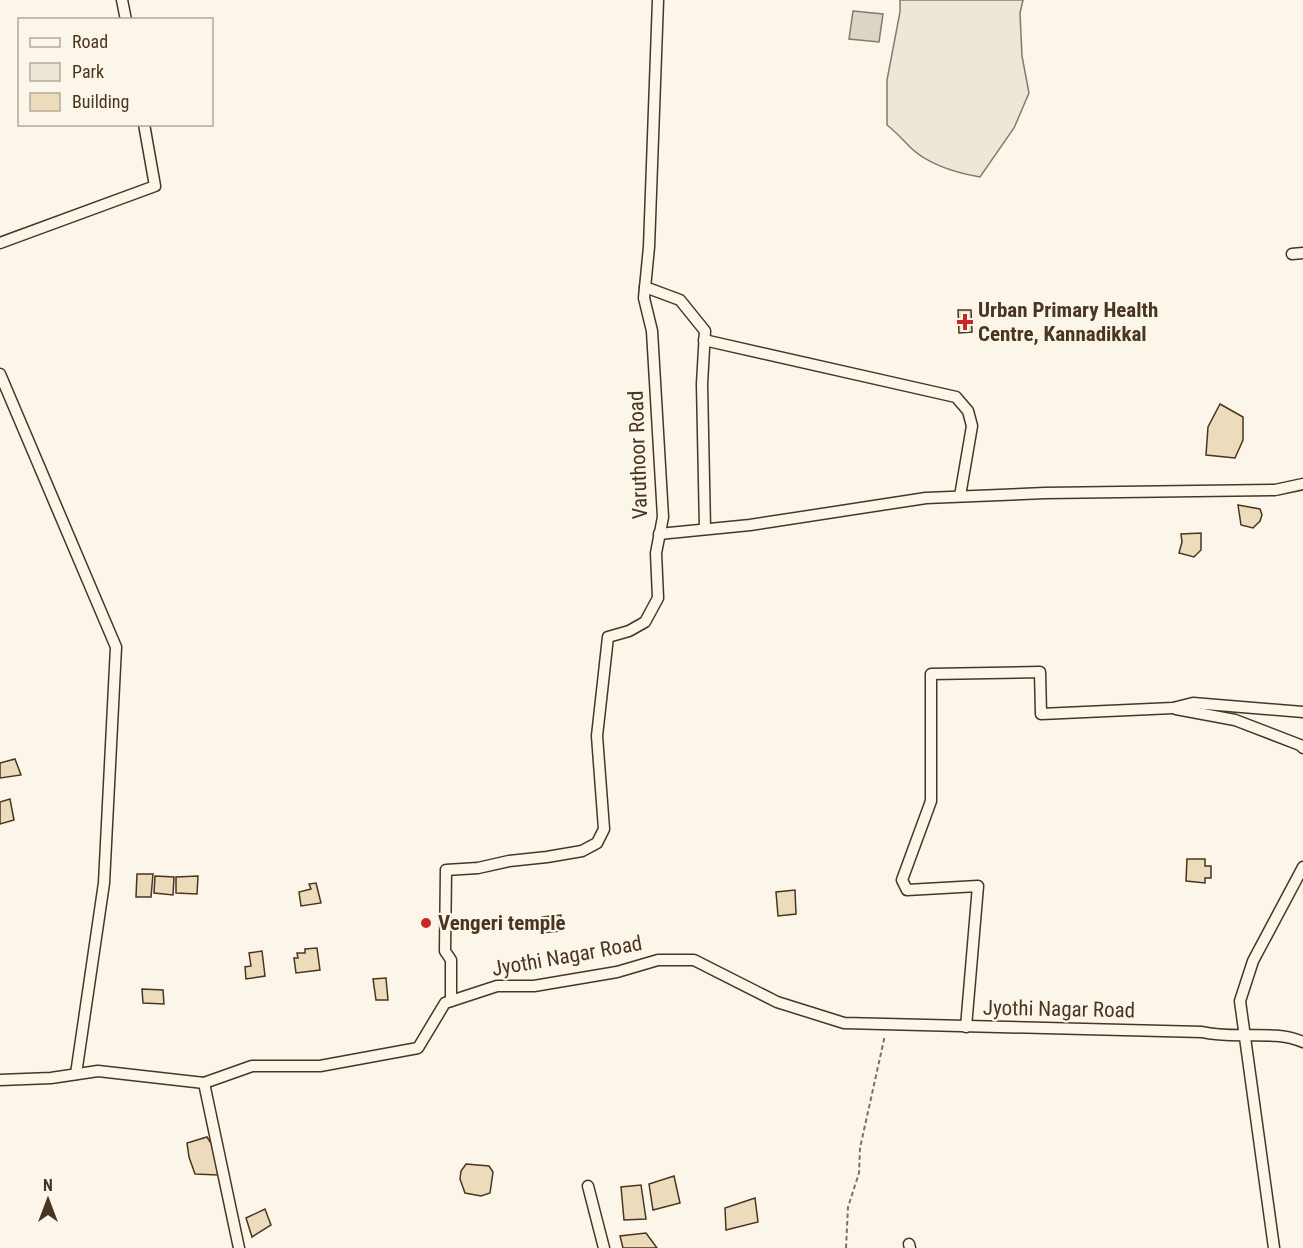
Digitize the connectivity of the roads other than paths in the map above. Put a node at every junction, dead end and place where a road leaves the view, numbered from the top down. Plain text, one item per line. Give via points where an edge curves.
1 (122, 0) edge
2 (658, 0) edge
3 (126, 18) edge
4 (144, 126) edge
5 (0, 243) edge
6 (645, 287) junction
7 (704, 340) junction
8 (0, 374) edge
9 (1303, 484) edge
10 (960, 496) junction
11 (705, 529) junction
12 (659, 534) junction
13 (1173, 708) junction
14 (1303, 712) edge
15 (1303, 748) edge
16 (1303, 867) edge
17 (451, 1001) junction
18 (966, 1027) junction
19 (1243, 1036) junction
20 (1303, 1042) edge
21 (76, 1074) junction
22 (0, 1080) edge
23 (204, 1083) junction
24 (588, 1186) dead end
25 (239, 1248) edge
26 (604, 1248) edge
27 (1274, 1248) edge

1 - 3 street
2 - 6 street, Varuthoor Road via 650,247
4 - 5 street via 155,186
6 - 7 street via 680,300 705,332
6 - 12 street, Varuthoor Road via 652,331 663,517
7 - 10 street via 956,398 968,411 972,426
7 - 11 street
8 - 21 street via 116,647 104,883
9 - 10 street via 1275,490
10 - 11 street
11 - 12 street
12 - 17 street, Varuthoor Road via 658,598 645,622 608,637 597,736 604,829 597,843 582,851 446,870 445,951 451,960
13 - 14 street via 1193,703
13 - 15 street via 1235,720
13 - 18 street via 1041,714 1040,672 931,674 931,801 902,880 907,890 978,885
16 - 19 street via 1243,987
17 - 18 street, Jyothi Nagar Road via 497,986 534,986 617,972 658,960 694,960 777,1002 844,1023
17 - 23 street via 445,1003 418,1048 320,1066 252,1066
18 - 19 street, Jyothi Nagar Road
19 - 20 street, Jyothi Nagar Road via 1281,1035
19 - 27 street
21 - 22 street
21 - 23 street via 98,1071
23 - 25 street
24 - 26 street

